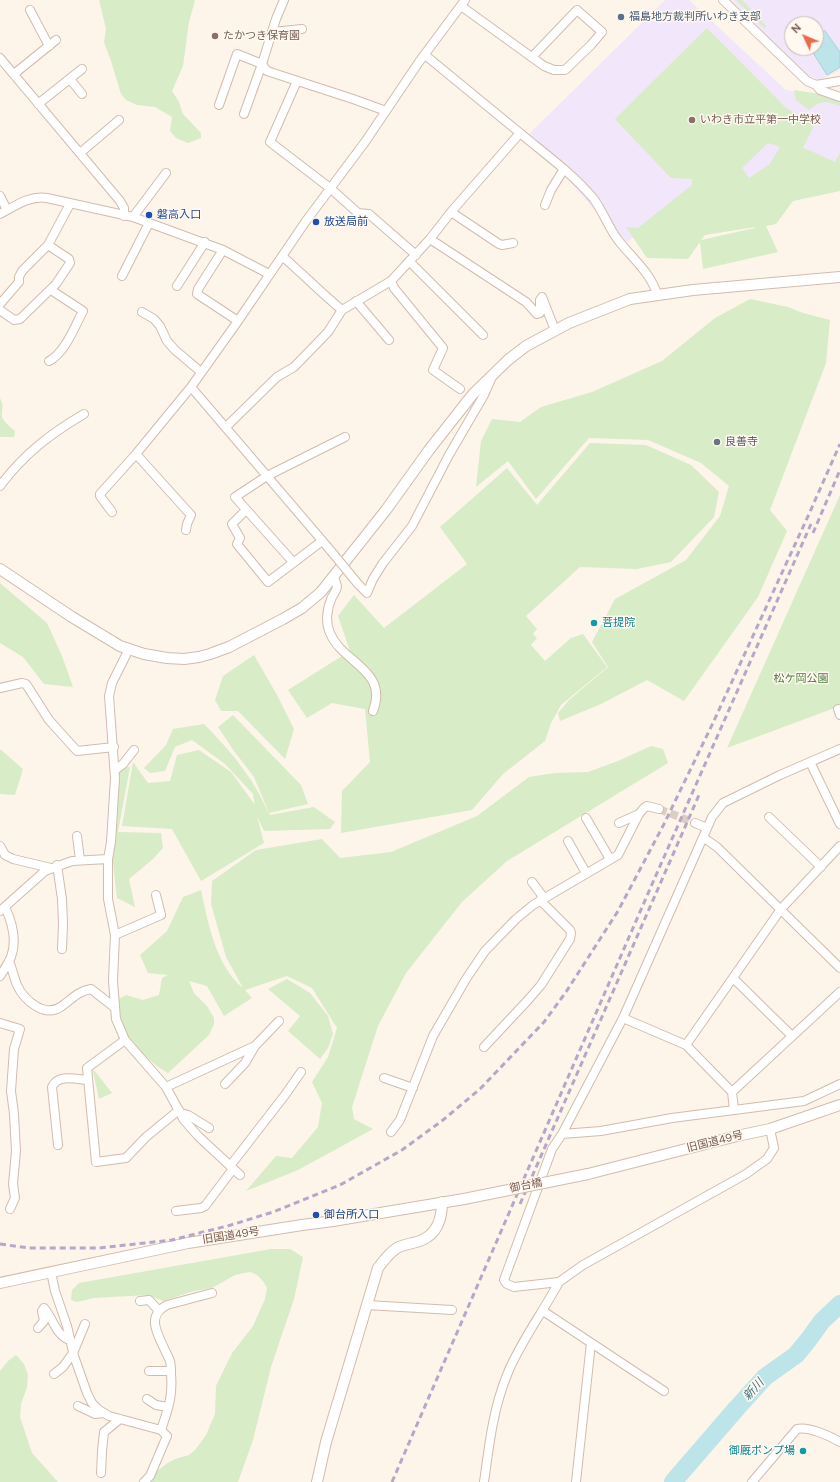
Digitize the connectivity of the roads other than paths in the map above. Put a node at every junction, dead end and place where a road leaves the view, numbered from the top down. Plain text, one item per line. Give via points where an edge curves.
1 (284, 0) edge
2 (723, 0) edge
3 (463, 3) edge
4 (30, 10) dead end
5 (302, 29) dead end
6 (272, 32) junction
7 (56, 40) dead end
8 (50, 46) junction
9 (425, 55) junction
10 (532, 57) junction
11 (0, 58) edge
12 (262, 64) junction
13 (82, 69) dead end
14 (14, 74) junction
15 (70, 79) junction
16 (297, 81) junction
17 (840, 81) edge
18 (816, 85) junction
19 (82, 94) dead end
20 (840, 97) edge
21 (38, 104) junction
22 (219, 105) dead end
23 (386, 111) junction
24 (244, 114) dead end
25 (119, 120) dead end
26 (520, 133) junction
27 (80, 153) junction
28 (564, 169) junction
29 (166, 173) dead end
30 (330, 188) junction
31 (0, 196) edge
32 (70, 204) junction
33 (544, 205) dead end
34 (4, 212) edge
35 (450, 212) junction
36 (124, 216) junction
37 (133, 217) junction
38 (149, 223) junction
39 (430, 239) junction
40 (205, 242) junction
41 (513, 243) dead end
42 (48, 245) junction
43 (222, 250) junction
44 (282, 256) junction
45 (412, 258) junction
46 (269, 274) junction
47 (122, 276) dead end
48 (840, 277) edge
49 (391, 281) junction
50 (177, 286) dead end
51 (51, 290) junction
52 (656, 294) junction
53 (356, 301) junction
54 (0, 304) edge
55 (0, 310) edge
56 (342, 310) junction
57 (142, 312) dead end
58 (238, 321) junction
59 (556, 330) junction
60 (483, 335) dead end
61 (389, 340) dead end
62 (49, 361) dead end
63 (201, 372) junction
64 (494, 372) junction
65 (191, 387) junction
66 (460, 389) dead end
67 (84, 414) dead end
68 (226, 427) junction
69 (345, 437) dead end
70 (136, 454) junction
71 (267, 476) junction
72 (0, 486) edge
73 (246, 510) junction
74 (112, 512) dead end
75 (186, 530) dead end
76 (322, 541) junction
77 (293, 562) junction
78 (0, 569) edge
79 (334, 577) junction
80 (129, 649) junction
81 (0, 688) edge
82 (373, 710) dead end
83 (114, 747) junction
84 (840, 749) edge
85 (134, 750) dead end
86 (810, 762) junction
87 (115, 770) junction
88 (659, 809) tunnel mouth
89 (639, 814) junction
90 (586, 818) dead end
91 (769, 818) dead end
92 (619, 823) dead end
93 (695, 823) tunnel mouth
94 (840, 824) edge
95 (707, 828) junction
96 (78, 836) dead end
97 (704, 838) junction
98 (568, 841) dead end
99 (0, 846) edge
100 (840, 846) edge
101 (108, 859) junction
102 (610, 859) junction
103 (80, 860) junction
104 (54, 867) junction
105 (821, 867) junction
106 (586, 873) junction
107 (532, 882) dead end
108 (156, 896) dead end
109 (542, 899) junction
110 (2, 909) edge
111 (781, 909) junction
112 (115, 935) junction
113 (62, 949) dead end
114 (9, 961) junction
115 (840, 968) edge
116 (0, 976) edge
117 (733, 978) junction
118 (840, 992) edge
119 (114, 1007) junction
120 (623, 1018) junction
121 (279, 1021) dead end
122 (0, 1023) edge
123 (792, 1036) junction
124 (125, 1040) junction
125 (686, 1045) junction
126 (255, 1046) junction
127 (484, 1047) dead end
128 (301, 1072) dead end
129 (384, 1078) dead end
130 (87, 1080) junction
131 (226, 1084) dead end
132 (840, 1084) edge
133 (166, 1087) junction
134 (413, 1088) junction
135 (732, 1092) junction
136 (840, 1105) edge
137 (734, 1110) junction
138 (180, 1111) junction
139 (209, 1128) dead end
140 (770, 1129) junction
141 (391, 1132) dead end
142 (562, 1134) junction
143 (58, 1145) dead end
144 (234, 1170) junction
145 (588, 1174) joint
146 (464, 1199) joint
147 (442, 1202) junction
148 (10, 1209) dead end
149 (176, 1211) dead end
150 (51, 1272) junction
151 (559, 1282) junction
152 (0, 1283) edge
153 (212, 1293) dead end
154 (140, 1301) dead end
155 (367, 1304) junction
156 (452, 1310) dead end
157 (159, 1311) junction
158 (543, 1311) junction
159 (85, 1324) dead end
160 (38, 1328) dead end
161 (70, 1340) junction
162 (591, 1342) junction
163 (73, 1353) junction
164 (149, 1371) dead end
165 (171, 1371) junction
166 (54, 1374) dead end
167 (664, 1391) dead end
168 (147, 1399) dead end
169 (78, 1406) dead end
170 (168, 1407) junction
171 (104, 1413) junction
172 (120, 1420) junction
173 (161, 1430) junction
174 (840, 1442) edge
175 (101, 1473) dead end
176 (144, 1482) edge
177 (317, 1482) edge
178 (484, 1482) edge
179 (576, 1482) edge
180 (752, 1482) edge

1 - 6 street
2 - 18 street via 796,71
3 - 9 street
3 - 10 street
4 - 8 street
5 - 6 street
6 - 12 street
7 - 8 street
8 - 14 street
9 - 23 street
9 - 26 street
10 - 10 street via 554,70 565,70 602,32 577,10
11 - 14 street
12 - 16 street via 267,71
12 - 22 street via 237,54
12 - 24 street
13 - 15 street
14 - 21 street
15 - 19 street
15 - 21 street
16 - 23 street
16 - 30 street via 270,142
17 - 18 street
18 - 20 street via 820,90
21 - 27 street
23 - 30 street
25 - 27 street
26 - 28 street
26 - 35 street
27 - 36 street via 120,201 124,208
28 - 33 street
28 - 52 street via 592,198 619,241 646,272
29 - 37 street
30 - 44 street
30 - 45 street via 358,214 369,214
31 - 34 street
32 - 34 street via 40,197
32 - 36 street
32 - 42 street
35 - 39 street
35 - 41 street via 499,244
36 - 37 street
37 - 38 street
38 - 40 street
38 - 47 street
39 - 45 street
39 - 59 street via 526,302 537,314 540,313 542,297
40 - 43 street
40 - 50 street
42 - 51 street via 69,259 70,263
42 - 54 street via 22,271 19,282
43 - 46 street
43 - 58 street via 197,294
44 - 46 street
44 - 56 street
45 - 49 street
45 - 60 street
46 - 58 street
48 - 52 street
49 - 53 street
49 - 66 street via 443,348 433,370
51 - 55 street via 20,319 14,320
51 - 62 street via 83,311 70,338 56,358
52 - 59 street via 630,298
53 - 56 street
53 - 61 street
56 - 68 street via 328,332 294,367 277,377
57 - 63 street via 154,319 167,341
58 - 63 street
59 - 64 street via 526,346
63 - 65 street
64 - 76 street, bridge via 412,526 383,563 367,593
64 - 79 street via 428,450
65 - 68 street
65 - 70 street
67 - 72 street via 48,436 9,473
68 - 71 street
69 - 71 street
70 - 74 street via 100,494
70 - 75 street via 191,515
71 - 73 street via 235,497
71 - 76 street
73 - 77 street
73 - 77 street via 232,524 240,538 237,544 268,582
76 - 77 street
78 - 80 street via 72,617
79 - 80 street via 302,608 210,654 184,659 167,658
79 - 82 street via 337,587 328,606 327,618 330,633 339,646 368,673 376,689 377,700
80 - 83 street via 112,683 109,696
81 - 83 street via 26,684 49,720 77,751
83 - 87 street
84 - 86 street
85 - 87 street
86 - 94 street
86 - 95 street via 723,802
87 - 101 street
88 - 89 street via 647,806
89 - 92 street
89 - 102 street via 618,855
90 - 102 street
91 - 105 street
93 - 95 street
95 - 97 street
96 - 103 street
97 - 111 street via 717,847
97 - 120 street
98 - 106 street
99 - 104 street via 12,859
100 - 105 street
101 - 103 street
101 - 112 street via 108,899
102 - 106 street
103 - 104 street
104 - 110 street via 44,871
104 - 113 street via 62,905
105 - 111 street
106 - 109 street
107 - 109 street
108 - 112 street via 161,915
109 - 127 street via 570,930 570,939 541,984
109 - 134 street via 494,940 477,962 433,1036
110 - 114 street via 11,920 13,934 14,947
111 - 115 street
111 - 117 street
112 - 119 street
114 - 116 street
114 - 119 street via 21,991 32,1004 41,1008 58,1009 79,993 91,989
117 - 123 street
117 - 125 street
118 - 123 street
119 - 124 street
120 - 125 street
120 - 142 street
121 - 126 street
122 - 148 street via 20,1029 14,1049 11,1091 16,1151 13,1184 15,1198
123 - 135 street
124 - 130 street via 87,1068
124 - 133 street
125 - 135 street
126 - 131 street via 245,1063
126 - 133 street
128 - 144 street
129 - 134 street
130 - 138 street via 96,1162 126,1158 146,1137
130 - 143 street via 66,1078 58,1080 52,1087
132 - 137 street via 804,1100
133 - 138 street
134 - 141 street via 400,1120
135 - 137 street
136 - 140 street, 旧国道49号
137 - 142 street via 601,1131
138 - 139 street
138 - 144 street via 184,1120 198,1136
140 - 145 street, 旧国道49号
140 - 151 street via 774,1148 767,1160 722,1188 583,1265
142 - 151 street via 552,1149 504,1280 514,1287
144 - 149 street via 205,1206
145 - 146 street, 御台橋, bridge
146 - 147 street, 旧国道49号
147 - 150 street, 旧国道49号 via 188,1243
147 - 155 street via 442,1214 437,1228 424,1239 407,1243 386,1256 378,1268
150 - 152 street, 旧国道49号
150 - 161 street
151 - 158 street
153 - 157 street via 167,1305
154 - 157 street via 149,1300
155 - 156 street
155 - 177 street via 326,1442
157 - 165 street via 154,1322
158 - 162 street
158 - 178 street via 507,1374 497,1403
159 - 163 street
160 - 161 street via 44,1321 44,1308 61,1334
161 - 163 street
162 - 167 street
162 - 179 street
163 - 166 street
163 - 171 street via 90,1400
164 - 165 street
165 - 170 street via 172,1389
168 - 170 street via 156,1405
169 - 171 street via 95,1414
170 - 173 street
171 - 172 street
172 - 173 street
172 - 175 street via 104,1432
173 - 176 street via 167,1436 150,1476
174 - 180 street via 802,1428 797,1430

